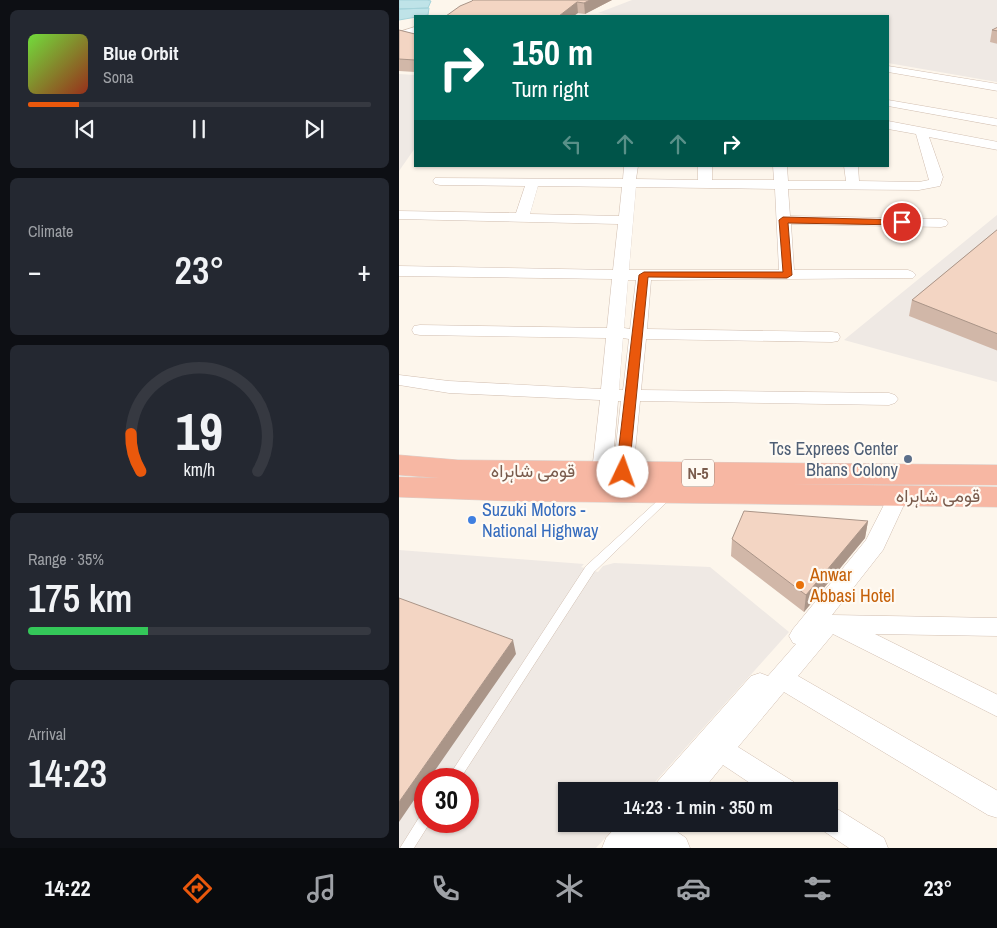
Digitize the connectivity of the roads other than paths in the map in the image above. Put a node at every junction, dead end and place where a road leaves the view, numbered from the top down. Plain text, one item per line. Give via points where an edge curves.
1 (414, 30) edge
2 (399, 35) edge
3 (889, 69) edge
4 (997, 88) edge
5 (889, 103) edge
6 (997, 123) edge
7 (889, 125) edge
8 (921, 131) junction
9 (997, 146) edge
10 (631, 167) edge
11 (705, 167) edge
12 (780, 167) edge
13 (851, 167) edge
14 (440, 181) dead end
15 (533, 182) junction
16 (630, 183) junction
17 (705, 184) junction
18 (781, 186) junction
19 (853, 186) junction
20 (399, 215) edge
21 (521, 218) junction
22 (626, 220) junction
23 (783, 220) junction
24 (941, 223) dead end
25 (399, 271) edge
26 (621, 275) junction
27 (644, 275) junction
28 (787, 275) junction
29 (908, 275) dead end
30 (420, 330) dead end
31 (616, 333) junction
32 (638, 334) junction
33 (832, 337) dead end
34 (399, 380) edge
35 (630, 394) junction
36 (610, 395) junction
37 (889, 399) dead end
38 (399, 465) edge
39 (612, 471) junction
40 (997, 475) edge
41 (399, 487) edge
42 (673, 492) junction
43 (898, 496) junction
44 (997, 497) edge
45 (832, 624) junction
46 (997, 627) edge
47 (781, 678) junction
48 (997, 707) edge
49 (721, 750) junction
50 (460, 768) edge
51 (674, 782) edge
52 (693, 782) edge
53 (771, 782) edge
54 (997, 806) edge
55 (838, 825) edge
56 (643, 832) edge
57 (647, 832) edge
58 (417, 833) edge
59 (407, 848) edge
60 (616, 848) edge
61 (676, 848) edge
62 (874, 848) edge

1 - 2 street
3 - 4 street
5 - 6 street
7 - 8 street
8 - 9 street
8 - 19 street via 936,177 935,183
10 - 16 street
11 - 17 street
12 - 18 street
13 - 19 street
14 - 15 street
15 - 16 street
15 - 21 street
16 - 17 street
16 - 22 street
17 - 18 street
18 - 19 street
18 - 23 street
20 - 21 street
21 - 22 street
22 - 26 street
23 - 24 street
23 - 28 street
25 - 26 street
26 - 27 street
26 - 31 street
27 - 28 street
27 - 32 street
28 - 29 street
30 - 31 street
31 - 32 street
31 - 36 street
32 - 33 street
32 - 35 street
34 - 36 street via 449,387
35 - 36 street
35 - 37 street
35 - 39 street
36 - 39 street
38 - 39 highway, قومی شاہراہ / N-5 via 458,470
39 - 40 highway, قومی شاہراہ / N-5
41 - 42 highway, قومی شاہراہ / N-5
42 - 43 highway, قومی شاہراہ / N-5
42 - 50 lane via 590,570
43 - 44 highway, قومی شاہراہ / N-5
43 - 51 street via 875,544 829,604
45 - 46 street
45 - 47 street via 823,629
45 - 48 street
47 - 49 street
47 - 54 street
49 - 52 street
49 - 53 street
55 - 62 street
56 - 60 street
57 - 61 street
58 - 59 lane

